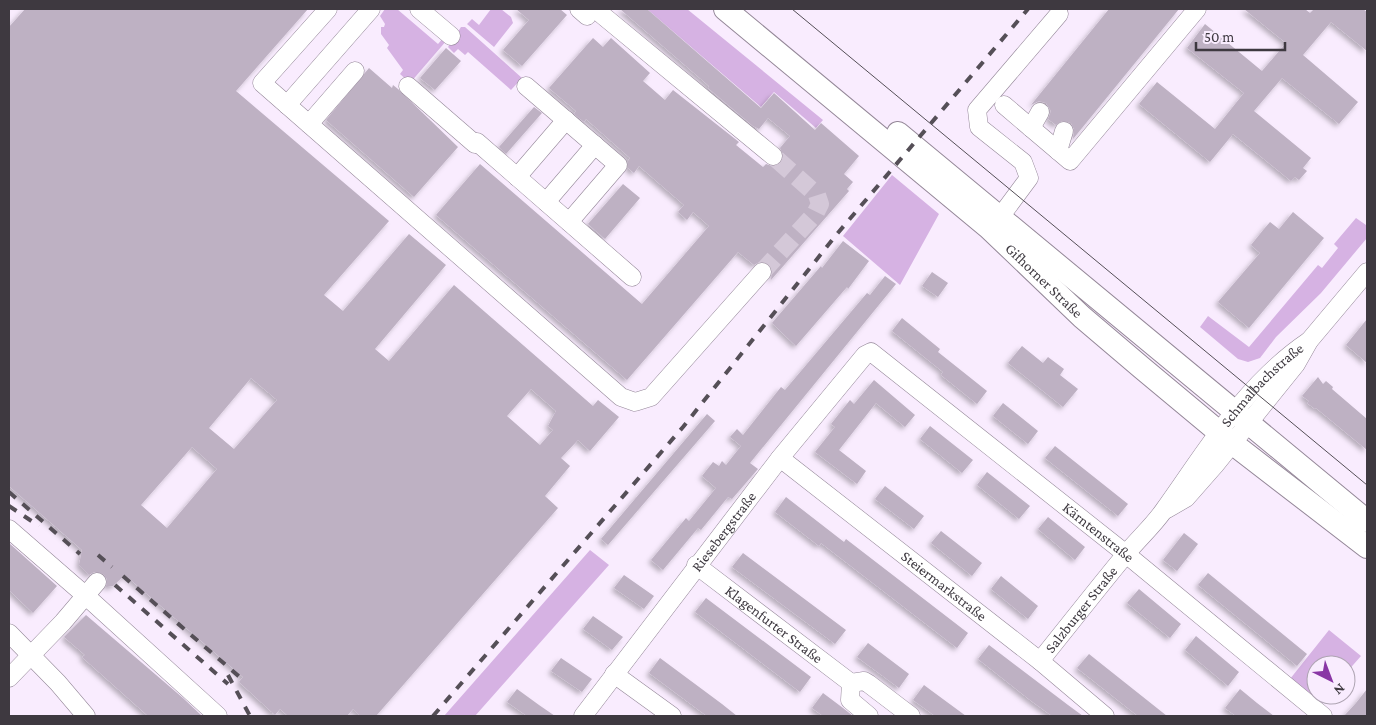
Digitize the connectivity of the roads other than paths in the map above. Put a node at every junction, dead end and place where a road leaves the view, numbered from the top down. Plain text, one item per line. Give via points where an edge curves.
1 (370, 9) edge
2 (419, 9) edge
3 (725, 9) edge
4 (750, 9) edge
5 (1197, 9) edge
6 (336, 11) edge
7 (587, 11) edge
8 (1059, 14) dead end
9 (451, 36) dead end
10 (355, 71) dead end
11 (266, 86) junction
12 (408, 86) dead end
13 (526, 86) dead end
14 (287, 105) junction
15 (1004, 105) dead end
16 (1040, 112) dead end
17 (566, 120) junction
18 (309, 124) junction
19 (1030, 128) junction
20 (1064, 131) dead end
21 (595, 145) junction
22 (1058, 151) junction
23 (773, 156) tunnel mouth
24 (517, 177) junction
25 (546, 202) junction
26 (1000, 217) junction
27 (569, 222) junction
28 (762, 272) tunnel mouth
29 (1367, 272) edge
30 (632, 276) dead end
31 (871, 352) joint
32 (1242, 417) junction
33 (1225, 437) junction
34 (780, 458) junction
35 (1367, 521) edge
36 (9, 529) edge
37 (1367, 546) edge
38 (1126, 554) junction
39 (696, 565) junction
40 (91, 589) junction
41 (9, 634) edge
42 (31, 656) junction
43 (1040, 661) junction
44 (614, 674) junction
45 (9, 678) edge
46 (851, 683) junction
47 (86, 716) edge
48 (218, 716) edge
49 (583, 716) edge
50 (672, 716) edge
51 (869, 716) edge
52 (911, 716) edge
53 (1103, 716) edge
54 (1324, 716) edge

1 - 14 street
2 - 9 street
3 - 33 main road, Gifhorner Straße via 989,228 1099,332
4 - 26 main road, Gifhorner Straße
5 - 22 street via 1070,161
6 - 11 street
6 - 11 street via 314,41
7 - 23 street
8 - 26 street via 977,110 978,126 1023,162 1028,178
10 - 18 street
11 - 14 street
12 - 24 street
13 - 17 street
14 - 18 street
15 - 19 street
16 - 19 street
17 - 21 street
17 - 24 street
18 - 28 street via 626,400 635,402 651,397
19 - 22 street
20 - 22 street
21 - 25 street
21 - 27 street via 618,165
24 - 25 street
25 - 27 street
26 - 32 main road, Gifhorner Straße
27 - 30 street
29 - 32 street, Schmalbachstraße via 1309,341 1296,364
31 - 34 street, Riesebergstraße via 865,355
31 - 38 street, Kärntenstraße
32 - 33 street, Schmalbachstraße
32 - 35 main road, Gifhorner Straße
33 - 37 main road, Gifhorner Straße
33 - 38 street, Salzburger Straße via 1204,454 1163,512
34 - 39 street, Riesebergstraße
34 - 43 street, Steiermarkstraße
36 - 40 street
38 - 43 street, Salzburger Straße
38 - 54 street, Kärntenstraße
39 - 44 street, Riesebergstraße
39 - 46 street, Klagenfurter Straße
40 - 42 street
40 - 48 street
41 - 42 street
42 - 45 street
42 - 47 street
43 - 53 street, Steiermarkstraße
44 - 49 street, Riesebergstraße
44 - 50 street
46 - 51 street via 850,700
46 - 52 street, Klagenfurter Straße via 864,681

